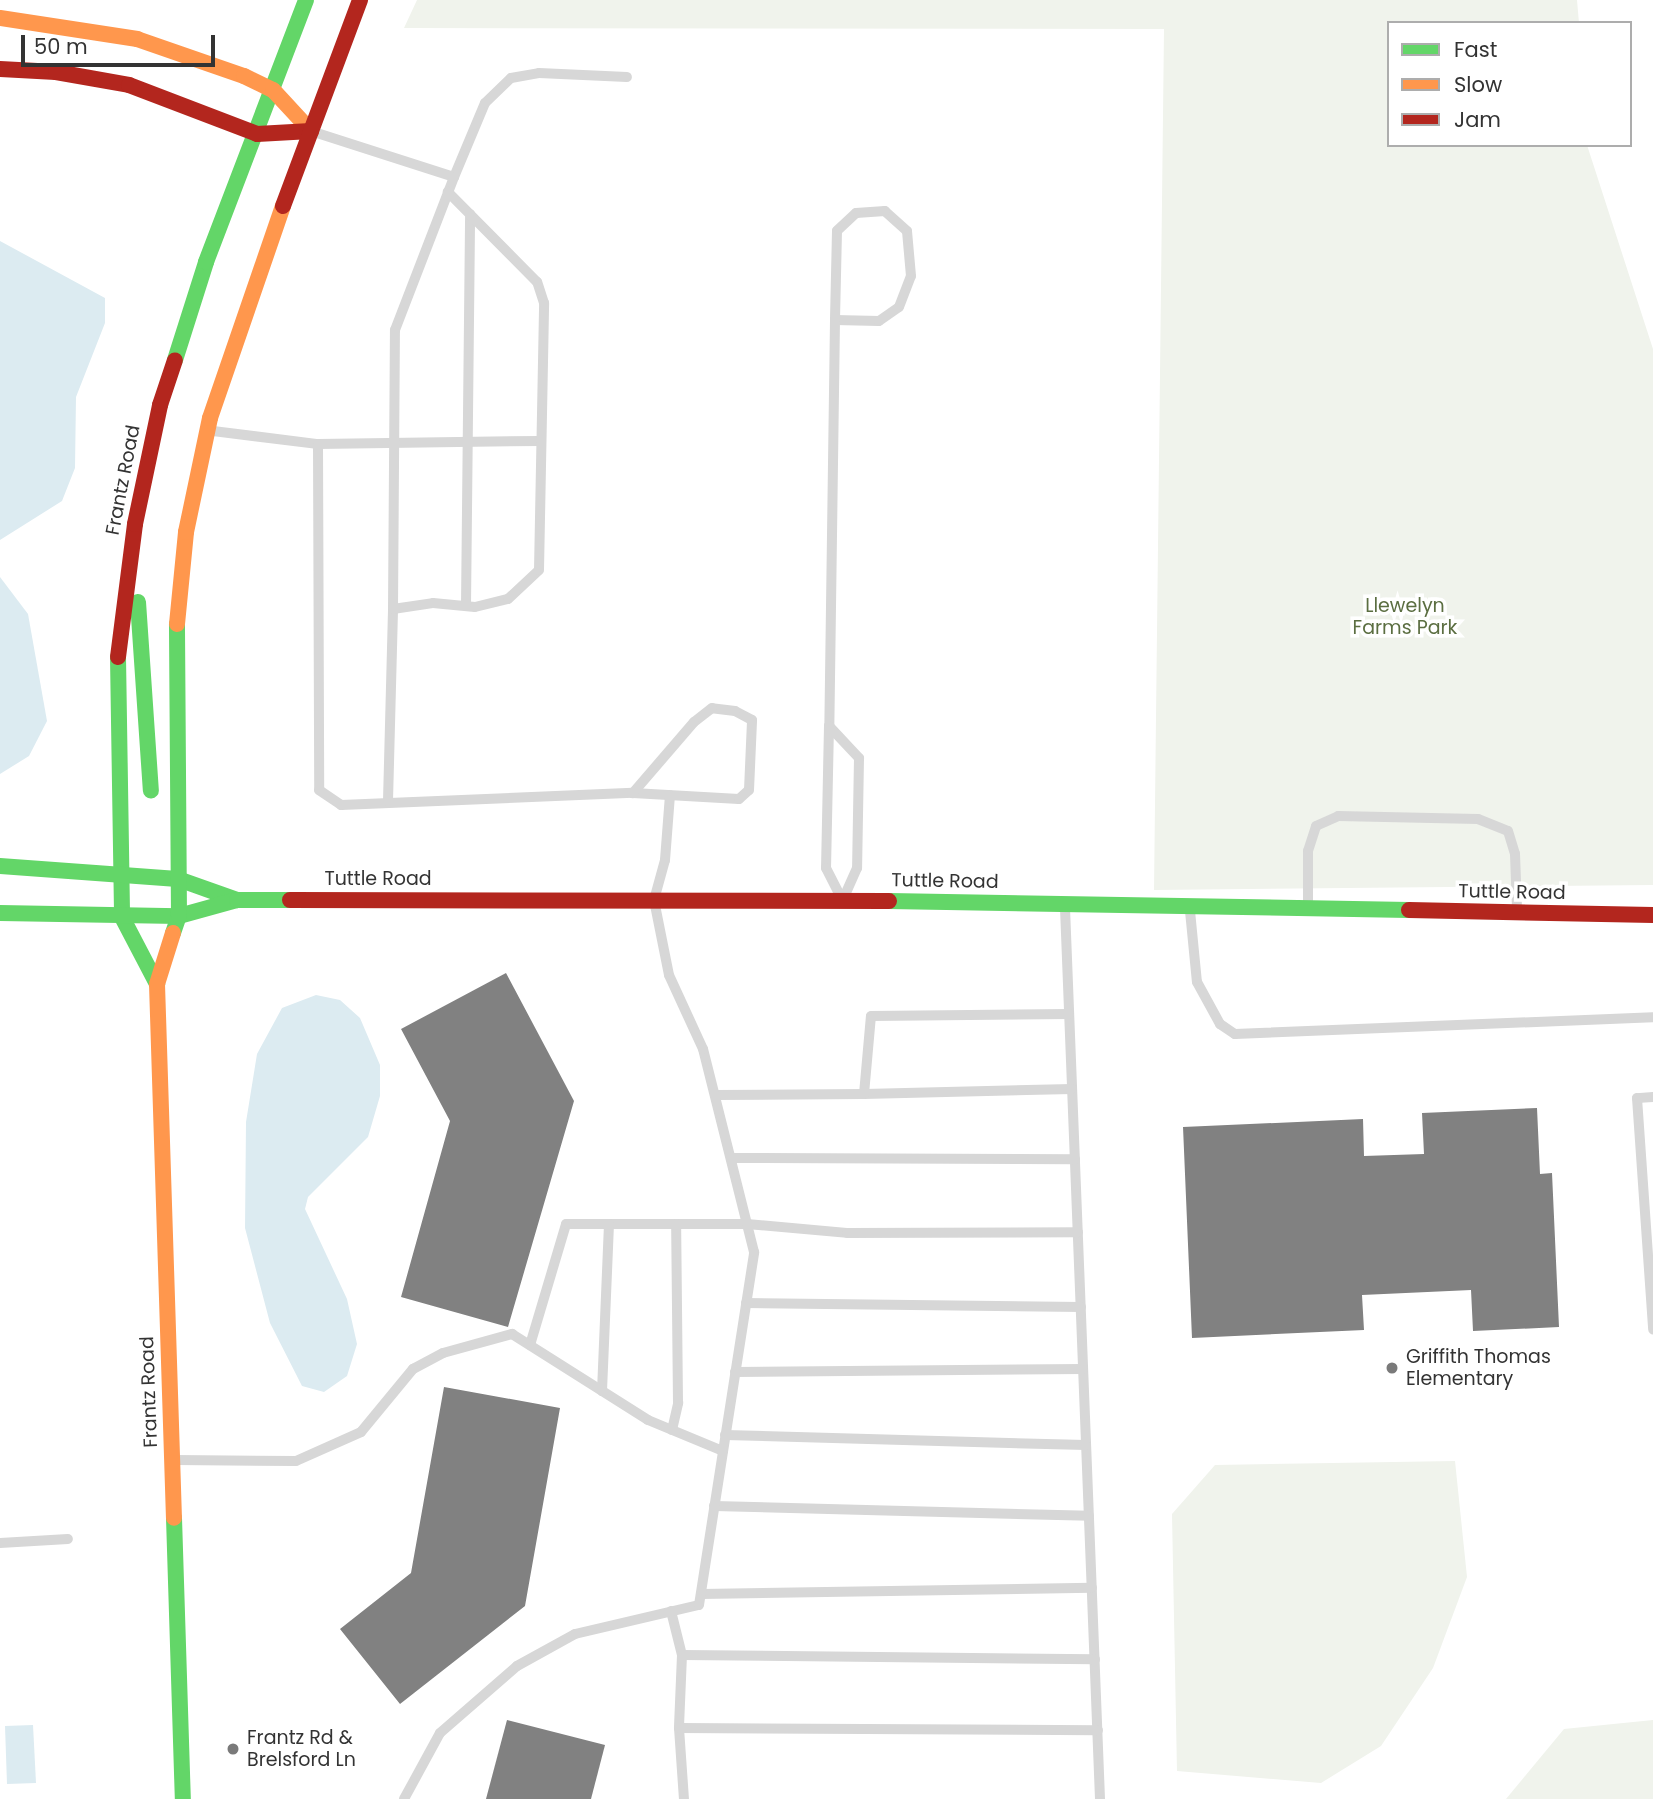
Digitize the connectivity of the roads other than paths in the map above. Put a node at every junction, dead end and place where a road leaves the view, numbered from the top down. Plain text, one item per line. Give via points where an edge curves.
1 (306, 0) edge
2 (360, 0) edge
3 (0, 19) edge
4 (0, 69) edge
5 (627, 77) dead end
6 (273, 90) junction
7 (311, 131) junction
8 (257, 134) junction
9 (454, 177) junction
10 (448, 192) junction
11 (470, 214) junction
12 (835, 320) junction
13 (207, 430) junction
14 (540, 441) junction
15 (466, 442) junction
16 (318, 444) junction
17 (394, 444) junction
18 (132, 547) junction
19 (466, 606) junction
20 (393, 609) junction
21 (829, 726) junction
22 (633, 793) junction
23 (670, 795) junction
24 (388, 801) junction
25 (152, 806) dead end
26 (0, 866) edge
27 (160, 871) junction
28 (119, 873) junction
29 (178, 879) junction
30 (237, 900) junction
31 (654, 900) junction
32 (842, 900) junction
33 (1065, 905) junction
34 (1190, 908) junction
35 (1308, 910) junction
36 (0, 913) edge
37 (1517, 913) junction
38 (1653, 915) edge
39 (180, 916) junction
40 (122, 917) junction
41 (158, 984) junction
42 (1069, 1014) junction
43 (1653, 1017) edge
44 (1072, 1089) junction
45 (864, 1094) junction
46 (715, 1095) junction
47 (1653, 1097) edge
48 (731, 1158) junction
49 (1075, 1159) junction
50 (609, 1224) junction
51 (676, 1224) junction
52 (747, 1224) junction
53 (1078, 1231) junction
54 (746, 1303) junction
55 (1081, 1307) junction
56 (1653, 1329) edge
57 (530, 1345) junction
58 (1083, 1369) junction
59 (735, 1372) junction
60 (602, 1391) junction
61 (672, 1430) junction
62 (725, 1435) junction
63 (1086, 1445) junction
64 (723, 1451) junction
65 (173, 1460) junction
66 (714, 1506) junction
67 (1089, 1516) junction
68 (68, 1539) dead end
69 (0, 1544) edge
70 (1092, 1588) junction
71 (701, 1594) junction
72 (671, 1611) junction
73 (682, 1655) junction
74 (1095, 1659) junction
75 (679, 1728) junction
76 (1098, 1730) junction
77 (183, 1799) edge
78 (404, 1799) edge
79 (684, 1799) edge
80 (1100, 1799) edge

1 - 6 main road, Frantz Road
2 - 7 main road, Frantz Road
3 - 6 main road via 137,39
4 - 8 main road via 56,72 129,85
5 - 9 lane via 539,73 511,78 485,103
6 - 7 main road
6 - 8 main road, Frantz Road
7 - 8 main road
7 - 9 lane
7 - 13 main road, Frantz Road via 255,279
8 - 18 main road, Frantz Road via 206,262 160,405
9 - 10 lane
10 - 11 lane
10 - 17 lane via 395,330
11 - 14 lane via 537,282 544,303
11 - 15 lane
12 - 12 lane via 836,231 856,213 885,211 907,231 911,276 900,307 879,321
12 - 21 lane
13 - 16 lane
13 - 29 main road, Frantz Road via 186,532 175,649
14 - 15 lane
14 - 19 lane via 539,570 508,599
15 - 17 lane
15 - 19 lane
16 - 17 lane
16 - 24 lane via 322,684 317,785 327,799 341,805
17 - 20 lane
18 - 25 main road
18 - 28 main road, Frantz Road via 118,646
19 - 20 lane via 433,603
20 - 24 lane
21 - 32 lane via 826,868
21 - 32 lane via 859,758 857,868
22 - 23 lane
22 - 23 lane via 694,722 712,708 735,711 752,720 749,790 739,799
22 - 24 lane
23 - 31 lane via 665,860
26 - 28 main road
27 - 28 main road
27 - 29 main road
27 - 39 main road
28 - 40 main road, Frantz Road
29 - 30 main road
29 - 39 main road, Frantz Road
30 - 31 main road, Tuttle Road
30 - 39 main road
31 - 32 main road, Tuttle Road
31 - 46 lane via 669,975 704,1049
32 - 33 main road, Tuttle Road
33 - 34 main road, Tuttle Road
33 - 42 lane
34 - 35 main road, Tuttle Road
34 - 43 lane via 1197,982 1220,1024 1235,1034
35 - 37 main road, Tuttle Road
35 - 37 lane via 1308,851 1316,826 1338,816 1478,819 1508,831 1516,854
36 - 40 main road
37 - 38 main road, Tuttle Road
39 - 40 main road
39 - 41 main road, Frantz Road
40 - 41 main road, Frantz Road
41 - 65 main road, Frantz Road
42 - 44 lane
42 - 45 lane via 871,1016
44 - 45 lane
44 - 49 lane
45 - 46 lane
46 - 48 lane
47 - 56 lane via 1637,1098
48 - 49 lane
48 - 52 lane
49 - 53 lane
50 - 51 lane
50 - 57 lane via 566,1224
50 - 60 lane
51 - 52 lane
51 - 61 lane via 678,1403
52 - 53 lane via 847,1233
52 - 54 lane via 754,1252
53 - 55 lane
54 - 55 lane
54 - 59 lane
55 - 58 lane
57 - 60 lane
57 - 65 lane via 512,1334 443,1353 413,1369 361,1432 296,1461
58 - 59 lane
58 - 63 lane
59 - 62 lane
60 - 61 lane
61 - 64 lane
62 - 63 lane
62 - 64 lane
63 - 67 lane
64 - 66 lane
65 - 77 main road, Frantz Road
66 - 67 lane
66 - 71 lane
67 - 70 lane
68 - 69 lane
70 - 71 lane
70 - 74 lane
71 - 72 lane via 699,1605
72 - 73 lane
72 - 78 lane via 575,1634 517,1666 440,1733
73 - 74 lane
73 - 75 lane
74 - 76 lane
75 - 76 lane
75 - 79 lane
76 - 80 lane

